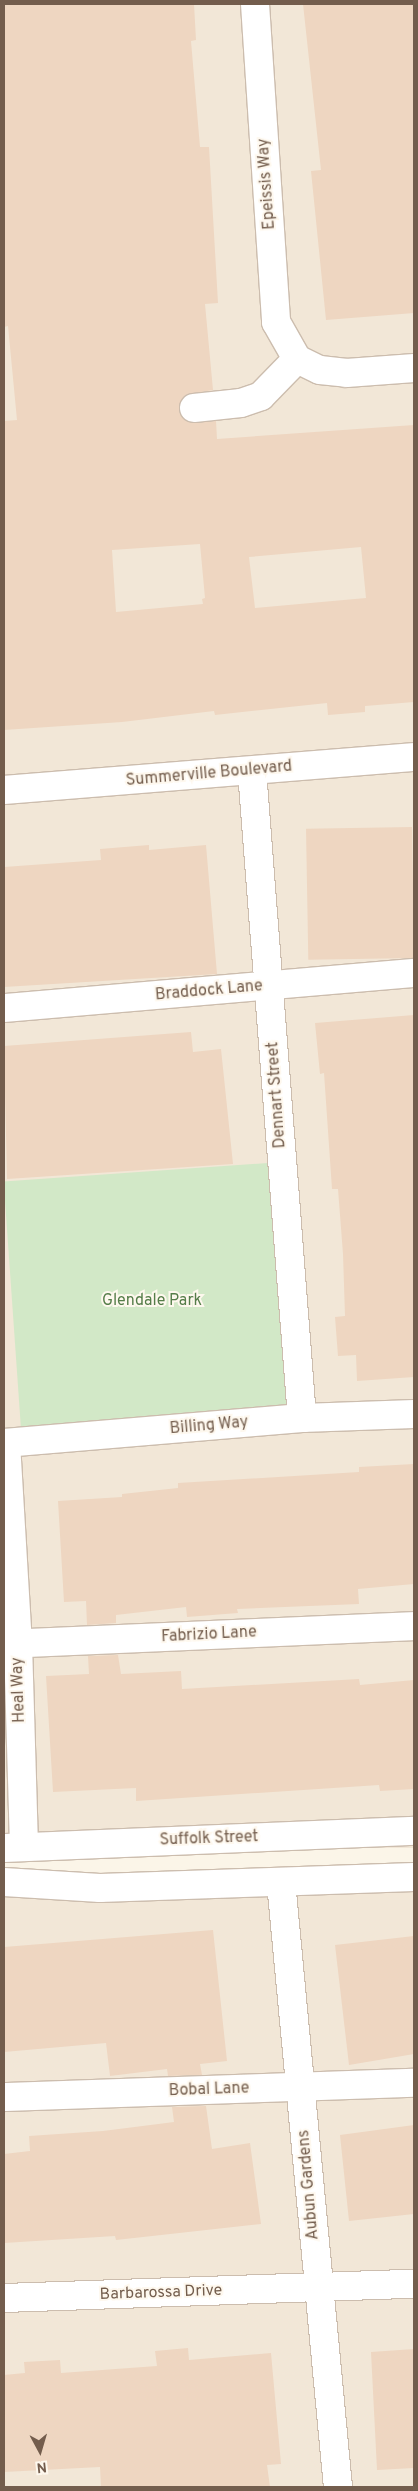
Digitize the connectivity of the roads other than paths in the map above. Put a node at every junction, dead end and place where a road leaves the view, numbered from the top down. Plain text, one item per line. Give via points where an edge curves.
1 (255, 4) edge
2 (297, 359) junction
3 (414, 368) edge
4 (194, 408) dead end
5 (414, 757) edge
6 (252, 771) junction
7 (4, 790) edge
8 (414, 973) edge
9 (268, 986) junction
10 (4, 1008) edge
11 (414, 1414) edge
12 (302, 1418) junction
13 (5, 1443) edge
14 (414, 1626) edge
15 (11, 1644) edge
16 (414, 1830) edge
17 (14, 1847) edge
18 (414, 1877) edge
19 (4, 1882) edge
20 (281, 1882) junction
21 (414, 2083) edge
22 (299, 2087) junction
23 (4, 2097) edge
24 (414, 2284) edge
25 (318, 2287) junction
26 (4, 2298) edge
27 (338, 2487) edge

1 - 2 street, Epeissis Way via 276,322
2 - 3 street via 320,370 347,373
2 - 4 street via 261,396 241,403
5 - 6 street, Summerville Boulevard
6 - 7 street, Summerville Boulevard
6 - 9 street, Dennart Street
8 - 9 street, Braddock Lane
9 - 10 street, Braddock Lane
9 - 12 street, Dennart Street
11 - 12 street, Billing Way
12 - 13 street, Billing Way
13 - 15 street, Heal Way
14 - 15 street, Fabrizio Lane
15 - 17 street, Heal Way
16 - 17 street, Suffolk Street
18 - 20 street
19 - 20 street via 100,1888
20 - 22 street, Aubun Gardens
21 - 22 street, Bobal Lane
22 - 23 street, Bobal Lane
22 - 25 street, Aubun Gardens
24 - 25 street, Barbarossa Drive
25 - 26 street, Barbarossa Drive
25 - 27 street, Aubun Gardens

